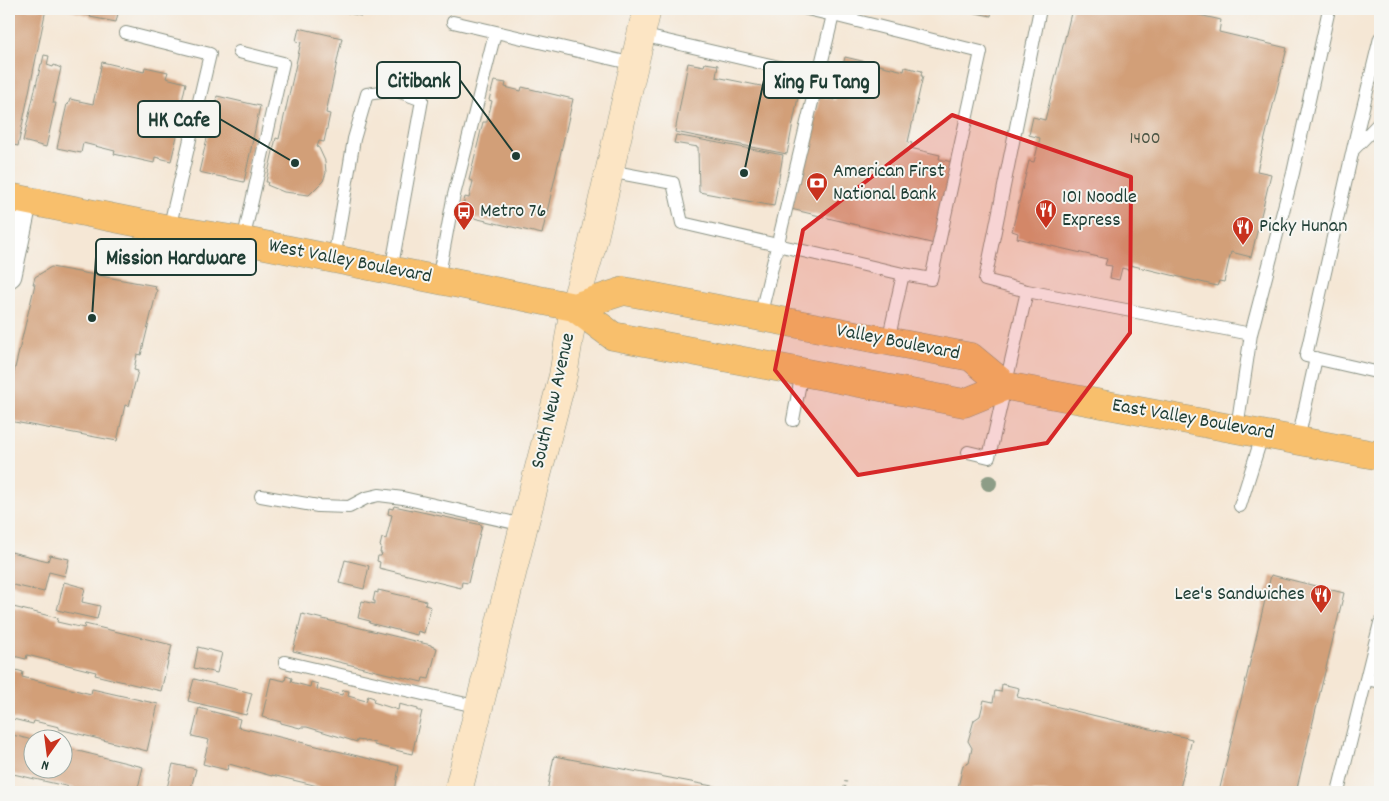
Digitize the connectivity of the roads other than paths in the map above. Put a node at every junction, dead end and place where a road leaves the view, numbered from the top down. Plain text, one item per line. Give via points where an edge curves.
1 (647, 9) edge
2 (807, 9) edge
3 (1040, 9) edge
4 (1329, 9) edge
5 (832, 15) junction
6 (453, 22) dead end
7 (495, 33) junction
8 (126, 34) dead end
9 (641, 36) junction
10 (1380, 38) edge
11 (239, 52) dead end
12 (634, 64) junction
13 (818, 76) junction
14 (1380, 122) edge
15 (1353, 150) junction
16 (609, 171) junction
17 (17, 199) edge
18 (169, 229) junction
19 (243, 241) junction
20 (777, 246) junction
21 (334, 260) junction
22 (391, 270) junction
23 (903, 274) junction
24 (9, 275) edge
25 (438, 280) junction
26 (1027, 291) junction
27 (574, 307) junction
28 (760, 317) junction
29 (1250, 334) junction
30 (888, 341) junction
31 (1316, 358) junction
32 (802, 372) junction
33 (1380, 373) edge
34 (1006, 386) junction
35 (793, 420) dead end
36 (1250, 430) junction
37 (1298, 440) junction
38 (968, 452) dead end
39 (1380, 456) edge
40 (261, 496) dead end
41 (1240, 506) dead end
42 (524, 525) junction
43 (1380, 623) edge
44 (285, 662) dead end
45 (1366, 679) junction
46 (1380, 682) edge
47 (479, 707) junction
48 (458, 792) edge
49 (1338, 792) edge

1 - 9 main road, South New Avenue
2 - 5 lane
3 - 26 lane via 985,280
4 - 29 lane via 1294,173
5 - 13 lane
5 - 23 lane via 981,52 930,279
6 - 7 lane
7 - 12 lane
7 - 25 lane via 453,199
8 - 18 lane via 210,54
9 - 12 main road, South New Avenue
9 - 13 lane
10 - 15 lane
11 - 19 lane via 283,63
12 - 16 main road, South New Avenue
13 - 20 lane
14 - 15 lane
15 - 31 lane via 1306,356
16 - 20 lane via 673,183 682,224
16 - 27 main road, South New Avenue
17 - 18 main road, West Valley Boulevard
17 - 24 street
18 - 19 main road, West Valley Boulevard
19 - 21 main road, West Valley Boulevard
20 - 23 lane
20 - 28 lane
21 - 22 main road, West Valley Boulevard
21 - 22 lane via 354,139 367,94 395,90 422,100
22 - 25 main road, West Valley Boulevard
23 - 30 lane
25 - 27 main road, West Valley Boulevard
26 - 29 lane
26 - 34 lane
27 - 28 main road, Valley Boulevard via 624,291
27 - 32 main road via 613,336
27 - 42 main road, South New Avenue via 563,376
28 - 30 main road, Valley Boulevard
29 - 36 lane
30 - 34 main road, Valley Boulevard via 971,357
31 - 33 lane
31 - 37 lane
32 - 34 main road via 964,403
32 - 35 lane
34 - 36 main road, East Valley Boulevard
34 - 38 lane via 989,457
36 - 37 main road, East Valley Boulevard
36 - 41 lane
37 - 39 main road, East Valley Boulevard
40 - 42 lane via 318,506 349,507 379,495
42 - 47 main road, South New Avenue
43 - 45 lane
44 - 47 lane
45 - 46 lane
45 - 49 lane
47 - 48 main road, South New Avenue

